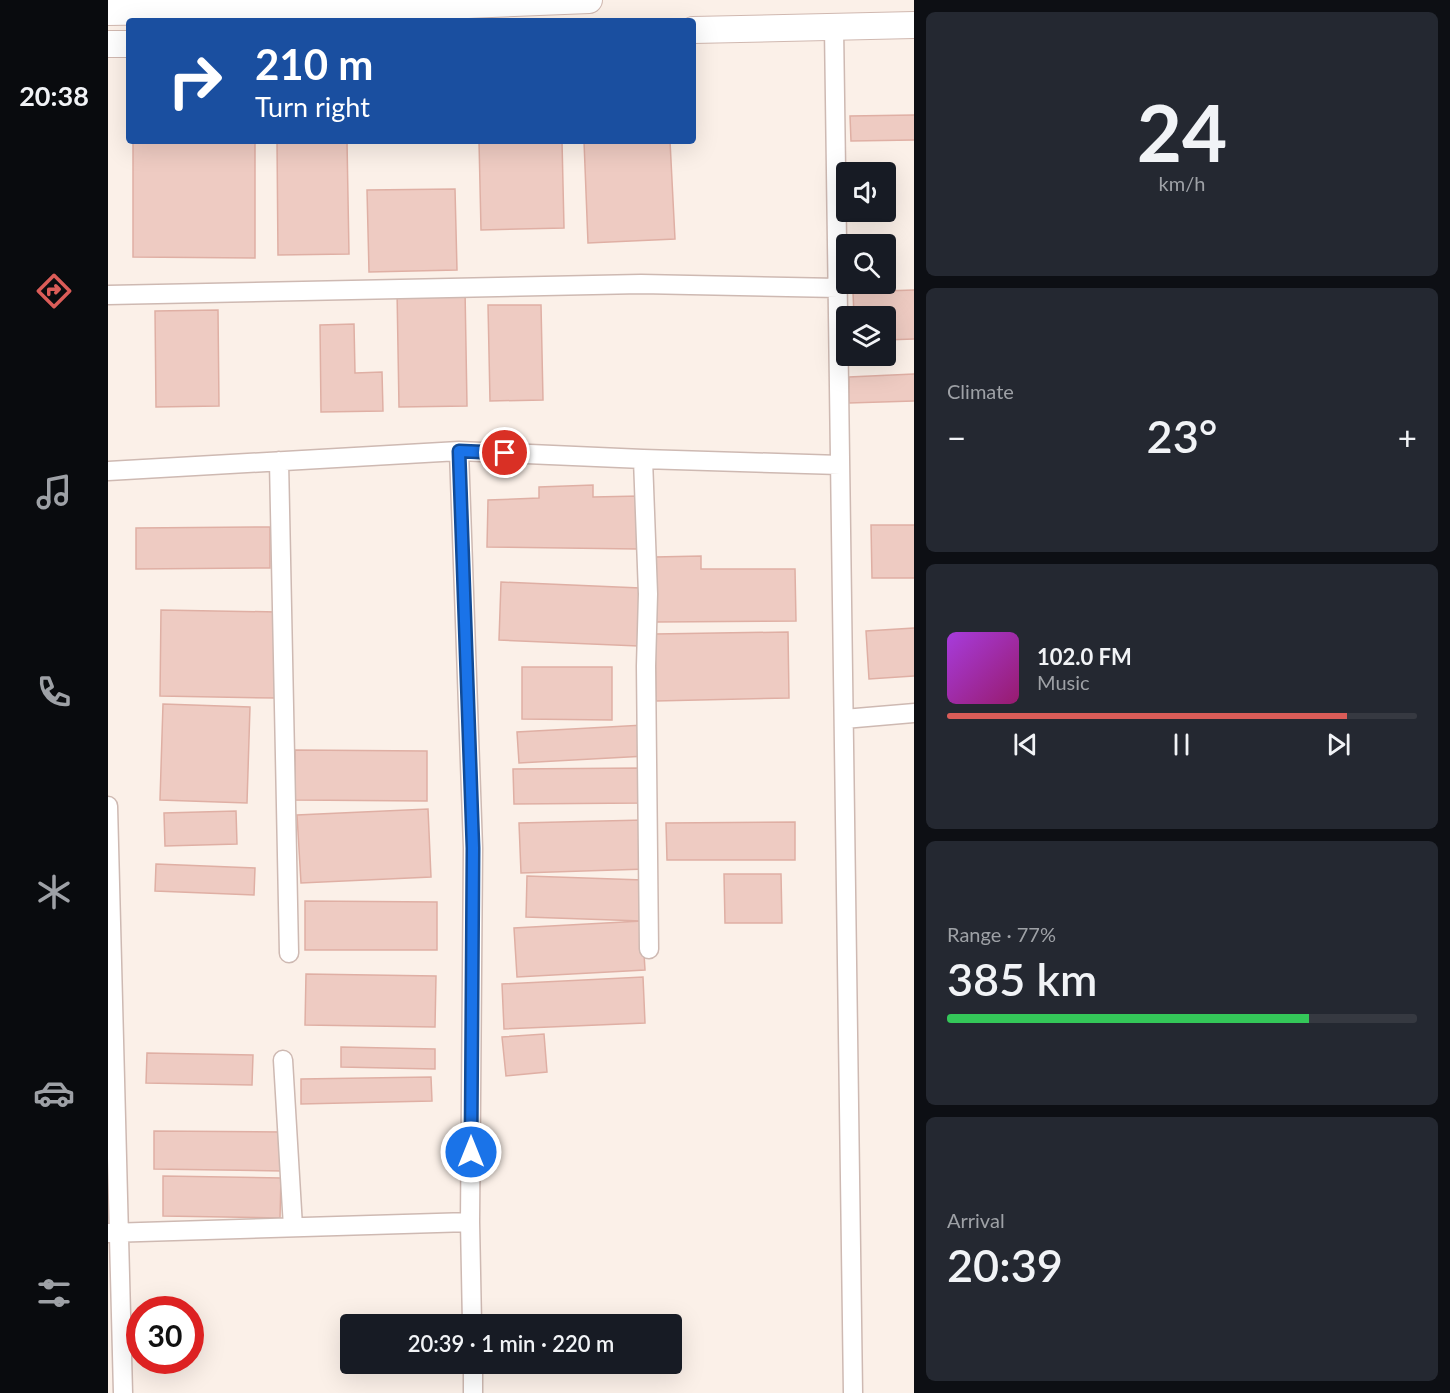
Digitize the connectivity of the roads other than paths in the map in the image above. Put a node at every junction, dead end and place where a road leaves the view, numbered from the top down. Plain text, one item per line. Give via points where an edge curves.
1 (589, 0) edge
2 (108, 12) edge
3 (914, 25) edge
4 (834, 27) junction
5 (696, 30) edge
6 (108, 44) edge
7 (126, 44) edge
8 (837, 234) edge
9 (836, 288) edge
10 (838, 294) edge
11 (108, 295) edge
12 (459, 451) junction
13 (643, 459) junction
14 (279, 461) junction
15 (840, 465) junction
16 (108, 471) edge
17 (914, 713) edge
18 (844, 719) junction
19 (108, 806) edge
20 (649, 949) dead end
21 (289, 953) dead end
22 (283, 1060) dead end
23 (111, 1071) edge
24 (470, 1222) junction
25 (294, 1227) junction
26 (113, 1233) edge
27 (472, 1314) edge
28 (473, 1374) edge
29 (123, 1393) edge
30 (473, 1393) edge
31 (854, 1393) edge

1 - 2 main road
3 - 4 main road
4 - 5 main road
4 - 8 street
6 - 7 main road
9 - 11 street via 641,284
10 - 15 street
12 - 13 street
12 - 14 street
12 - 24 street via 473,848
13 - 15 street
13 - 20 street via 648,594
14 - 16 street
14 - 21 street
15 - 18 street
17 - 18 street
18 - 31 street
19 - 23 street
22 - 25 street
23 - 26 street
24 - 25 street
24 - 27 street
25 - 26 street
26 - 29 street
28 - 30 street

